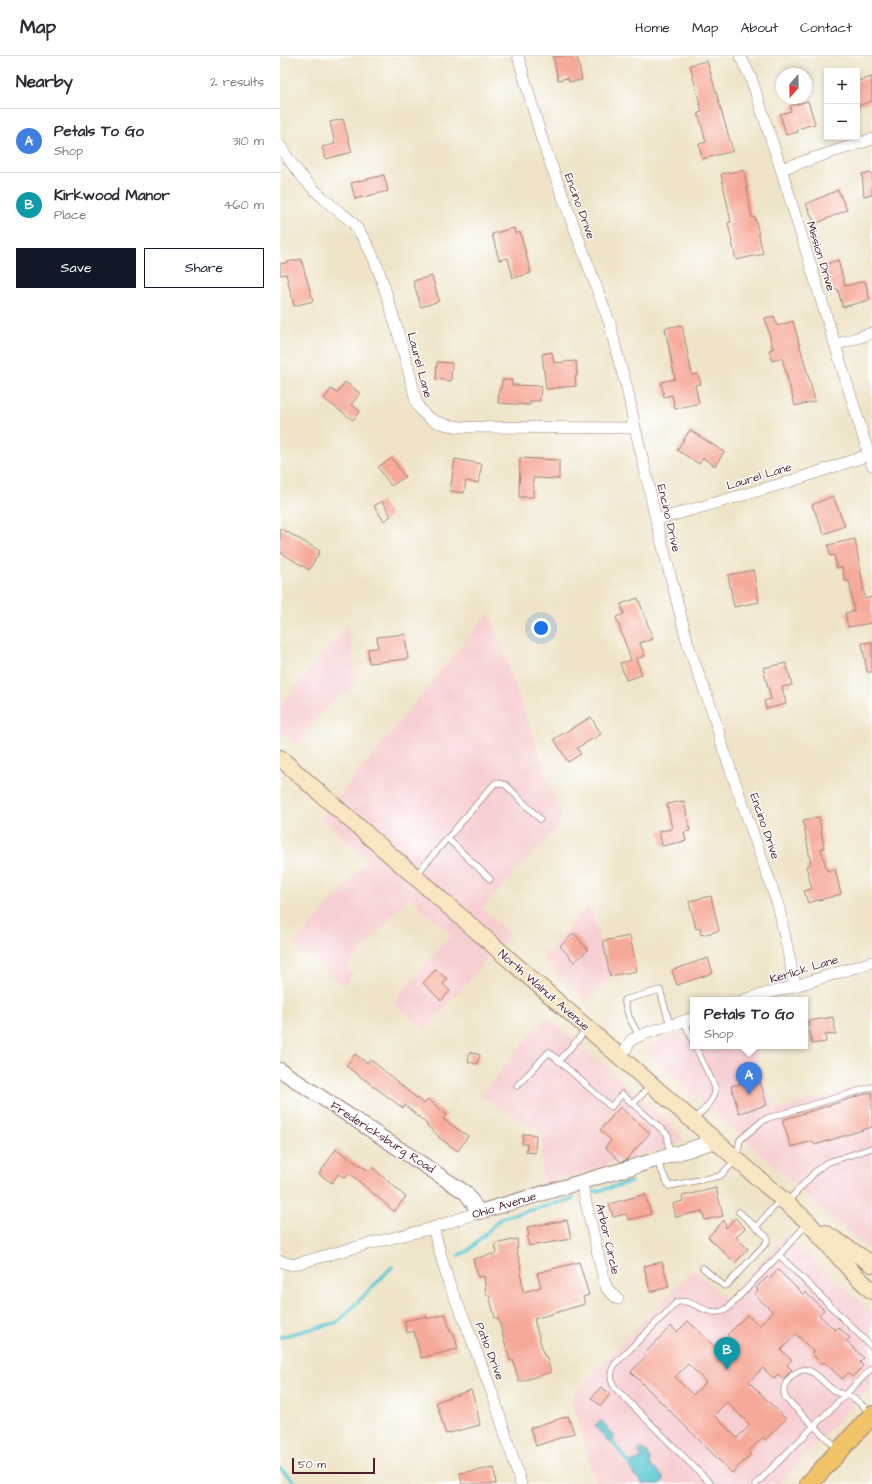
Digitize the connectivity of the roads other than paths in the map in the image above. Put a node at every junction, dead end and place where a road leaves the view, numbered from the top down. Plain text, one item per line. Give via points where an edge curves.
1 (518, 56) edge
2 (740, 56) edge
3 (872, 139) edge
4 (280, 145) edge
5 (781, 169) junction
6 (872, 333) edge
7 (835, 345) junction
8 (635, 428) junction
9 (870, 460) edge
10 (656, 520) junction
11 (280, 758) edge
12 (540, 819) dead end
13 (447, 838) junction
14 (414, 876) junction
15 (490, 879) dead end
16 (872, 962) edge
17 (795, 986) junction
18 (754, 997) edge
19 (688, 1019) edge
20 (670, 1025) junction
21 (588, 1028) junction
22 (639, 1036) junction
23 (696, 1049) edge
24 (620, 1057) junction
25 (559, 1061) junction
26 (280, 1070) edge
27 (651, 1084) junction
28 (517, 1086) dead end
29 (872, 1087) edge
30 (633, 1104) junction
31 (693, 1121) junction
32 (715, 1141) junction
33 (872, 1148) edge
34 (671, 1156) junction
35 (656, 1160) junction
36 (736, 1160) junction
37 (581, 1181) junction
38 (784, 1201) junction
39 (478, 1212) junction
40 (739, 1212) dead end
41 (808, 1222) junction
42 (756, 1227) junction
43 (433, 1228) junction
44 (779, 1255) junction
45 (280, 1261) edge
46 (872, 1264) edge
47 (703, 1268) dead end
48 (872, 1291) edge
49 (618, 1299) dead end
50 (872, 1347) edge
51 (872, 1368) edge
52 (845, 1395) junction
53 (872, 1415) edge
54 (814, 1426) junction
55 (839, 1450) junction
56 (521, 1484) edge
57 (711, 1484) edge
58 (756, 1484) edge
59 (809, 1484) edge

1 - 8 street, Encino Drive via 543,143 610,324
2 - 5 street, Mission Drive via 751,78
3 - 5 street
4 - 8 street, Laurel Lane via 303,178 351,221 363,239 388,296 418,408 424,414 439,424 455,426
5 - 7 street, Mission Drive
6 - 7 street
7 - 9 street, Mission Drive
8 - 10 street, Encino Drive
9 - 10 street, Laurel Lane
10 - 17 street, Encino Drive via 689,648 779,908
11 - 14 main road, North Walnut Avenue
12 - 13 lane via 506,785 495,783
13 - 14 lane
13 - 15 lane
14 - 21 main road, North Walnut Avenue
16 - 17 street, Kerlick Lane
17 - 18 street, Kerlick Lane
19 - 20 street
20 - 22 street
20 - 22 lane via 660,990 624,1000
21 - 24 main road, North Walnut Avenue
21 - 25 lane
22 - 24 street via 631,1040
23 - 31 lane via 715,1093
24 - 27 main road, North Walnut Avenue
25 - 28 lane via 548,1052
25 - 30 lane via 610,1107 622,1094
26 - 39 street, Fredericksburg Road via 466,1192
27 - 30 lane
27 - 31 main road, North Walnut Avenue
29 - 36 lane via 765,1119 740,1140
30 - 34 lane via 668,1135
31 - 32 main road, North Walnut Avenue
32 - 34 street, Ohio Avenue
32 - 36 main road, North Walnut Avenue
33 - 38 lane via 826,1163
34 - 35 street, Ohio Avenue
35 - 36 lane via 669,1186 720,1176
35 - 37 street, Ohio Avenue
36 - 38 main road, North Walnut Avenue
37 - 39 street, Ohio Avenue
37 - 49 street, Arbor Circle via 604,1280 607,1289
38 - 41 main road, North Walnut Avenue
38 - 42 lane
39 - 43 street, Ohio Avenue
40 - 42 lane
41 - 44 lane
41 - 46 main road, North Walnut Avenue
41 - 48 main road, North Walnut Avenue
42 - 47 lane via 767,1237 767,1242 727,1285 724,1286
43 - 45 street, Ohio Avenue via 292,1265
43 - 56 street, Patio Drive via 449,1284 494,1398
44 - 50 lane
44 - 57 lane via 723,1312 709,1312 686,1302 676,1302 612,1368 612,1382 616,1389
51 - 52 lane
52 - 53 lane via 853,1398
52 - 54 lane
52 - 54 lane via 836,1392 811,1371 804,1370 792,1376 784,1388 784,1397
53 - 55 main road
54 - 55 lane
54 - 58 lane
55 - 59 main road

